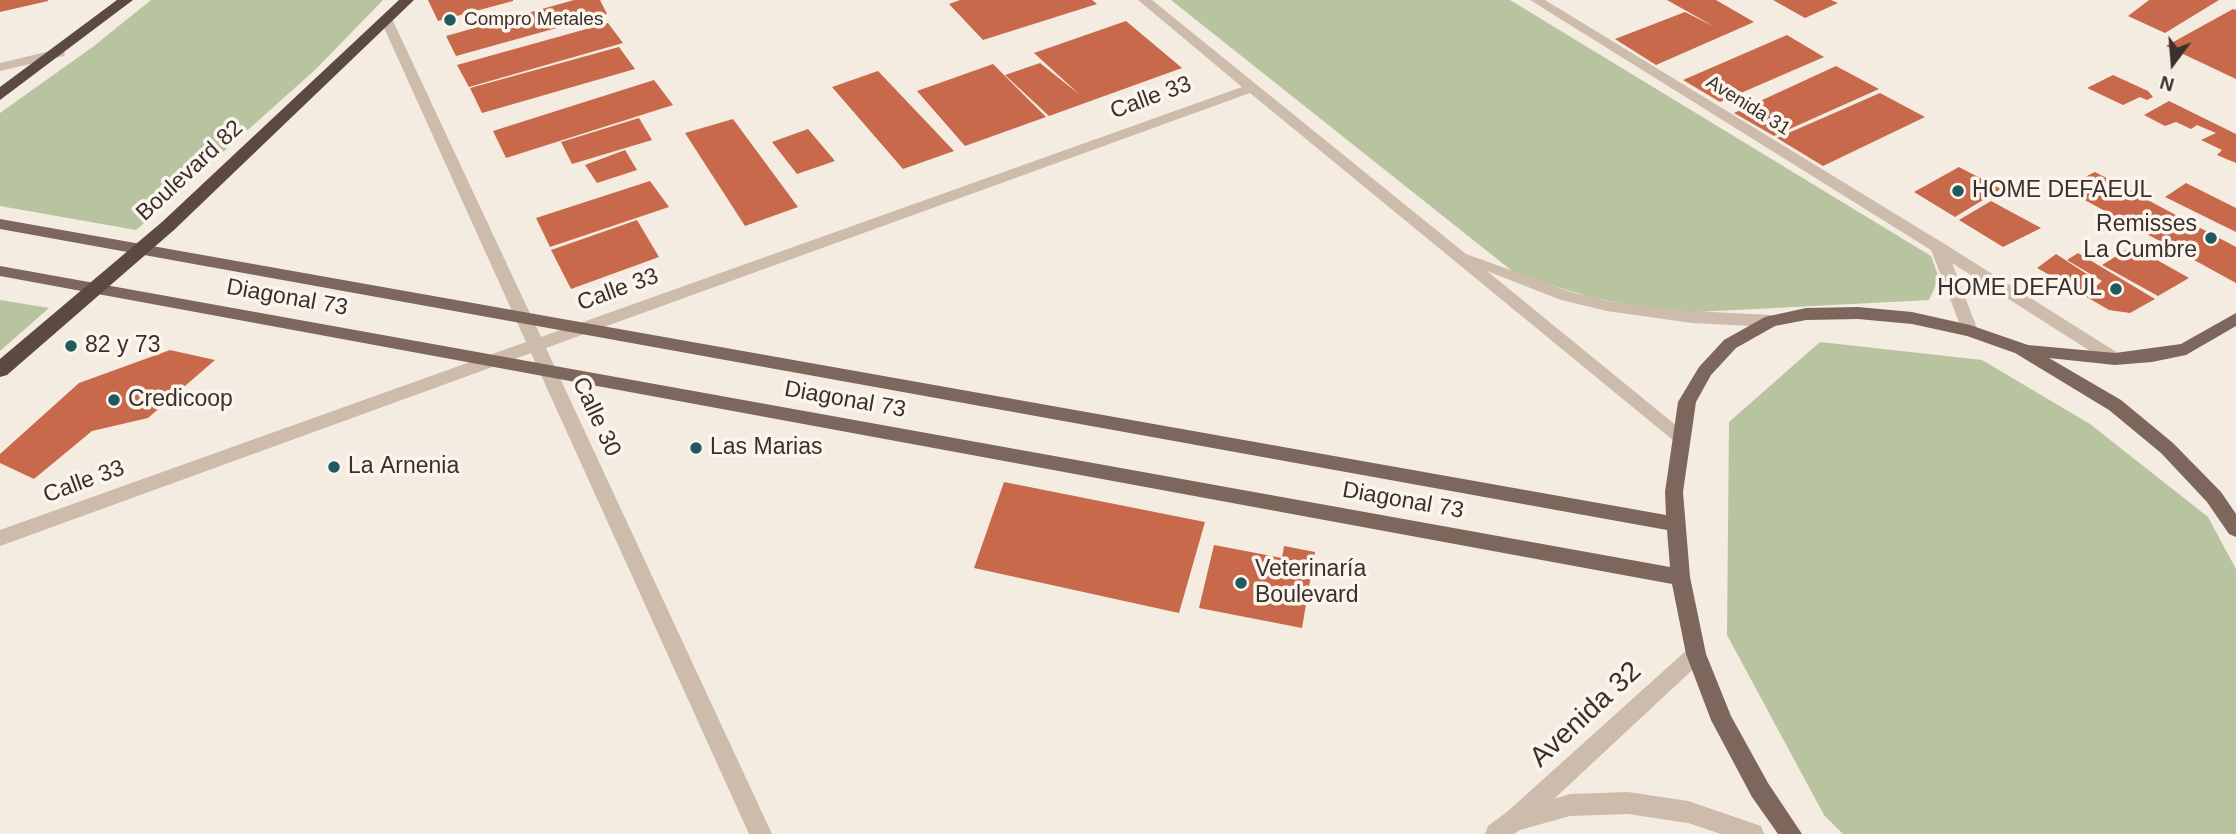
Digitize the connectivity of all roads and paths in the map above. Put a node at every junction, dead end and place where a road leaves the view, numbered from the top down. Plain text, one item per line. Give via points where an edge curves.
1 (126, 0) edge
2 (407, 0) edge
3 (1144, 0) edge
4 (1536, 0) edge
5 (387, 20) junction
6 (59, 52) junction
7 (0, 67) edge
8 (1252, 88) junction
9 (0, 95) edge
10 (0, 224) edge
11 (1938, 247) junction
12 (1449, 249) junction
13 (140, 250) junction
14 (0, 271) edge
15 (97, 288) junction
16 (524, 319) junction
17 (2236, 319) edge
18 (1771, 321) junction
19 (581, 329) junction
20 (1970, 331) junction
21 (536, 345) junction
22 (2021, 349) junction
23 (2115, 359) junction
24 (494, 361) junction
25 (0, 370) edge
26 (548, 370) junction
27 (1680, 436) junction
28 (1675, 524) junction
29 (2236, 528) edge
30 (0, 538) edge
31 (1681, 577) junction
32 (1696, 654) junction
33 (1517, 820) junction
34 (761, 834) edge
35 (1496, 834) edge
36 (1753, 834) edge
37 (1791, 834) edge

1 - 6 highway
2 - 5 highway, Boulevard 82
3 - 8 street
4 - 11 street, Avenida 31
5 - 13 highway, Boulevard 82
5 - 16 street, Calle 30
6 - 7 street
6 - 9 highway
8 - 12 street
8 - 19 street, Calle 33
10 - 13 main road, Diagonal 73
11 - 20 street
11 - 23 street, Avenida 31
12 - 18 street via 1519,279 1608,306
12 - 27 street
13 - 15 highway, Boulevard 82
13 - 16 main road, Diagonal 73
14 - 15 main road, Diagonal 73
15 - 24 main road, Diagonal 73
15 - 25 highway, Boulevard 82
16 - 19 main road, Diagonal 73
16 - 21 street, Calle 30
17 - 23 main road via 2186,349
18 - 20 main road via 1806,314 1858,313 1912,318
18 - 27 main road via 1730,345 1705,371 1687,402
19 - 21 street, Calle 33
19 - 28 main road, Diagonal 73
20 - 22 main road
21 - 24 street, Calle 33
21 - 26 street, Calle 30
22 - 23 main road
22 - 29 main road via 2115,405 2168,448
24 - 26 main road, Diagonal 73
24 - 30 street, Calle 33
26 - 31 main road, Diagonal 73
26 - 34 street, Calle 30
27 - 28 main road
28 - 31 main road
31 - 32 main road
32 - 33 street, Avenida 32
32 - 37 main road via 1722,720 1760,790
33 - 35 street, Avenida 32
33 - 36 street, Avenida 32 via 1570,806 1628,803 1688,812

